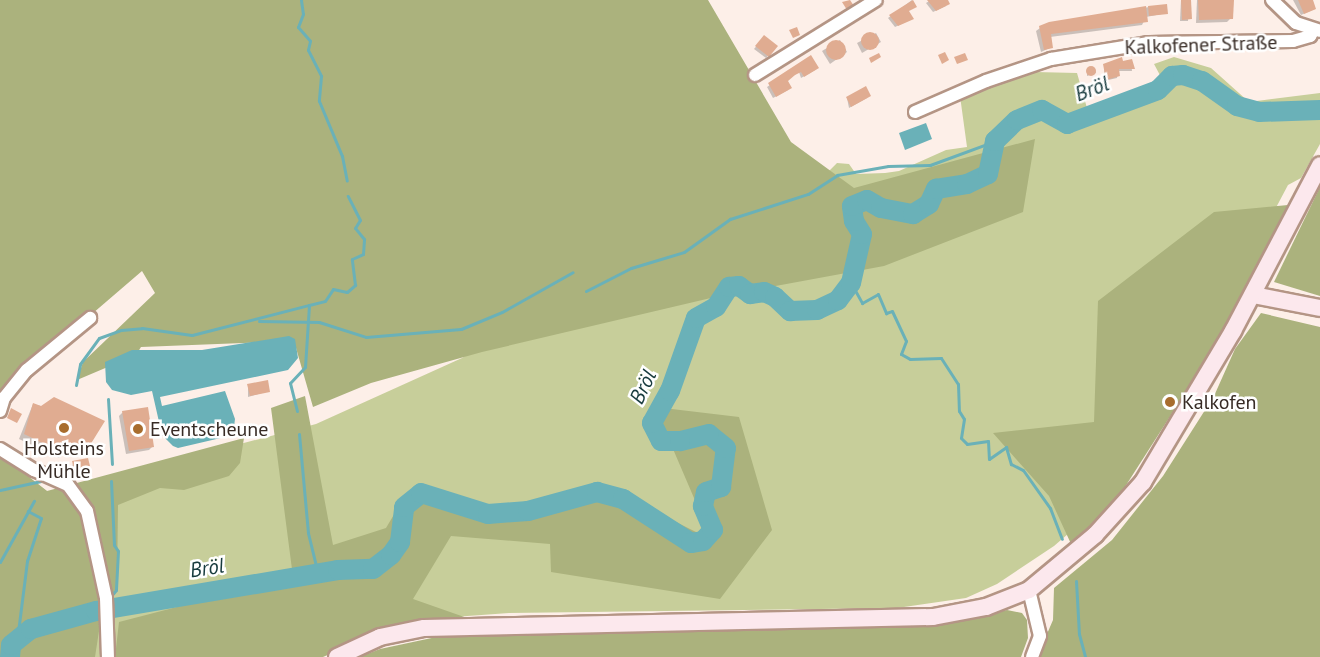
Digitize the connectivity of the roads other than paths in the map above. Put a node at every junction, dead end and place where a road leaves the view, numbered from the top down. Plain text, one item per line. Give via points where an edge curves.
1 (876, 0) edge
2 (1272, 0) edge
3 (1317, 31) edge
4 (755, 75) dead end
5 (915, 112) dead end
6 (1320, 165) edge
7 (1253, 295) junction
8 (1320, 308) edge
9 (90, 318) dead end
10 (0, 411) edge
11 (0, 449) edge
12 (1029, 590) junction
13 (108, 657) edge
14 (337, 657) edge
15 (1032, 657) edge

1 - 4 street
2 - 3 street, Kalkofener Straße via 1296,23
3 - 5 street, Kalkofener Straße via 1293,41 1149,43 1051,59 986,81
6 - 7 main road
7 - 8 main road
7 - 12 main road via 1143,482 1095,535
9 - 10 street via 27,370 4,398
11 - 13 street via 34,470 68,484 87,511 106,598
12 - 14 main road via 986,607 933,617 424,628 381,637
12 - 15 street via 1040,636

